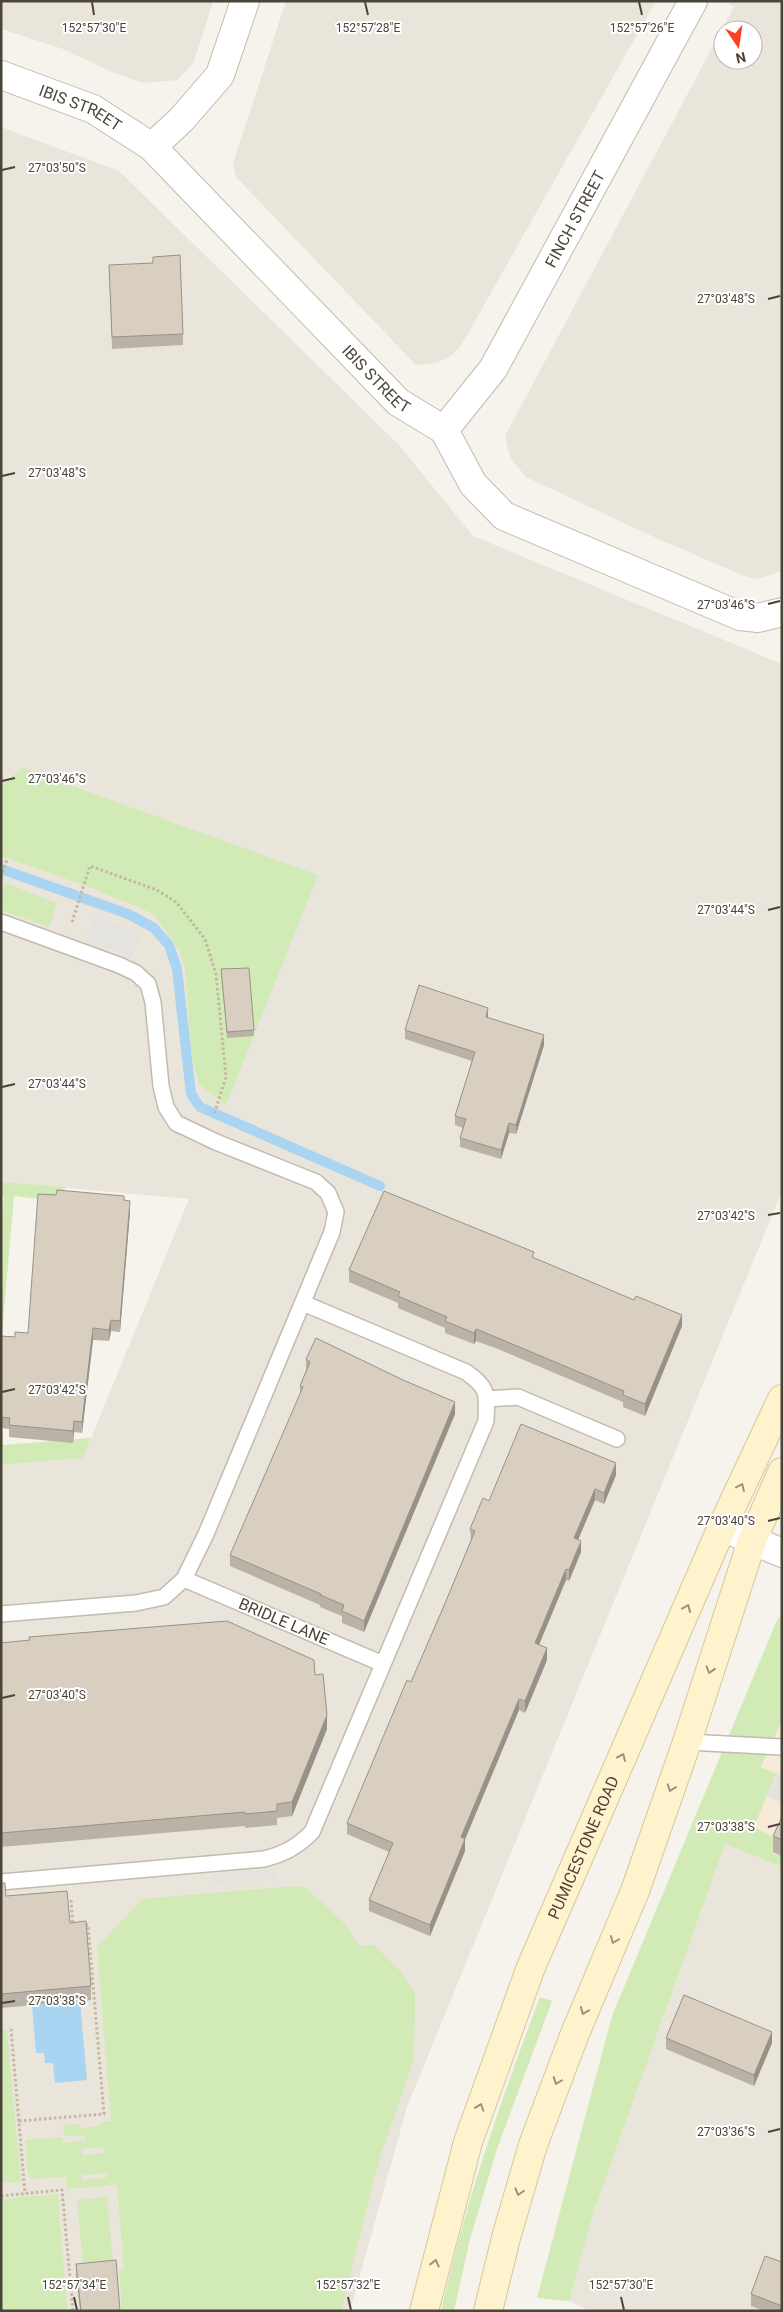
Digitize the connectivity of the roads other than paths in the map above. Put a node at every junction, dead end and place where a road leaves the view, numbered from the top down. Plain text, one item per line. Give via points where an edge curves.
1 (245, 1) edge
2 (693, 1) edge
3 (1, 75) edge
4 (152, 147) junction
5 (444, 430) junction
6 (782, 612) edge
7 (1, 922) edge
8 (303, 1303) junction
9 (782, 1398) edge
10 (487, 1399) junction
11 (617, 1439) dead end
12 (782, 1472) edge
13 (722, 1527) junction
14 (752, 1541) junction
15 (782, 1553) edge
16 (184, 1579) junction
17 (1, 1614) edge
18 (383, 1664) junction
19 (687, 1742) junction
20 (782, 1747) edge
21 (1, 1882) edge
22 (424, 2311) edge
23 (488, 2311) edge

1 - 4 street via 220,75 181,120
2 - 5 street, FINCH STREET via 493,369
3 - 4 street, IBIS STREET via 93,109
4 - 5 street, IBIS STREET via 398,402
5 - 6 street via 473,484 504,516 740,616 758,618
7 - 8 lane via 136,973 148,984 153,1002 161,1086 166,1107 176,1123 316,1182 328,1192 336,1212 332,1232
8 - 10 lane via 466,1372 482,1383
8 - 16 lane
13 -> 9 main road, PUMICESTONE ROAD
10 - 11 lane via 518,1397
10 - 18 lane via 486,1421
12 - 14 main road
13 - 14 street
22 -> 13 main road, PUMICESTONE ROAD via 468,2142 531,1967
14 - 15 street
14 -> 19 main road
16 - 17 lane via 164,1597 136,1603
16 - 18 lane, BRIDLE LANE
18 - 21 lane via 321,1814 312,1832 299,1845 264,1859
19 - 20 lane
19 -> 23 main road via 635,1891 574,2036 533,2145

